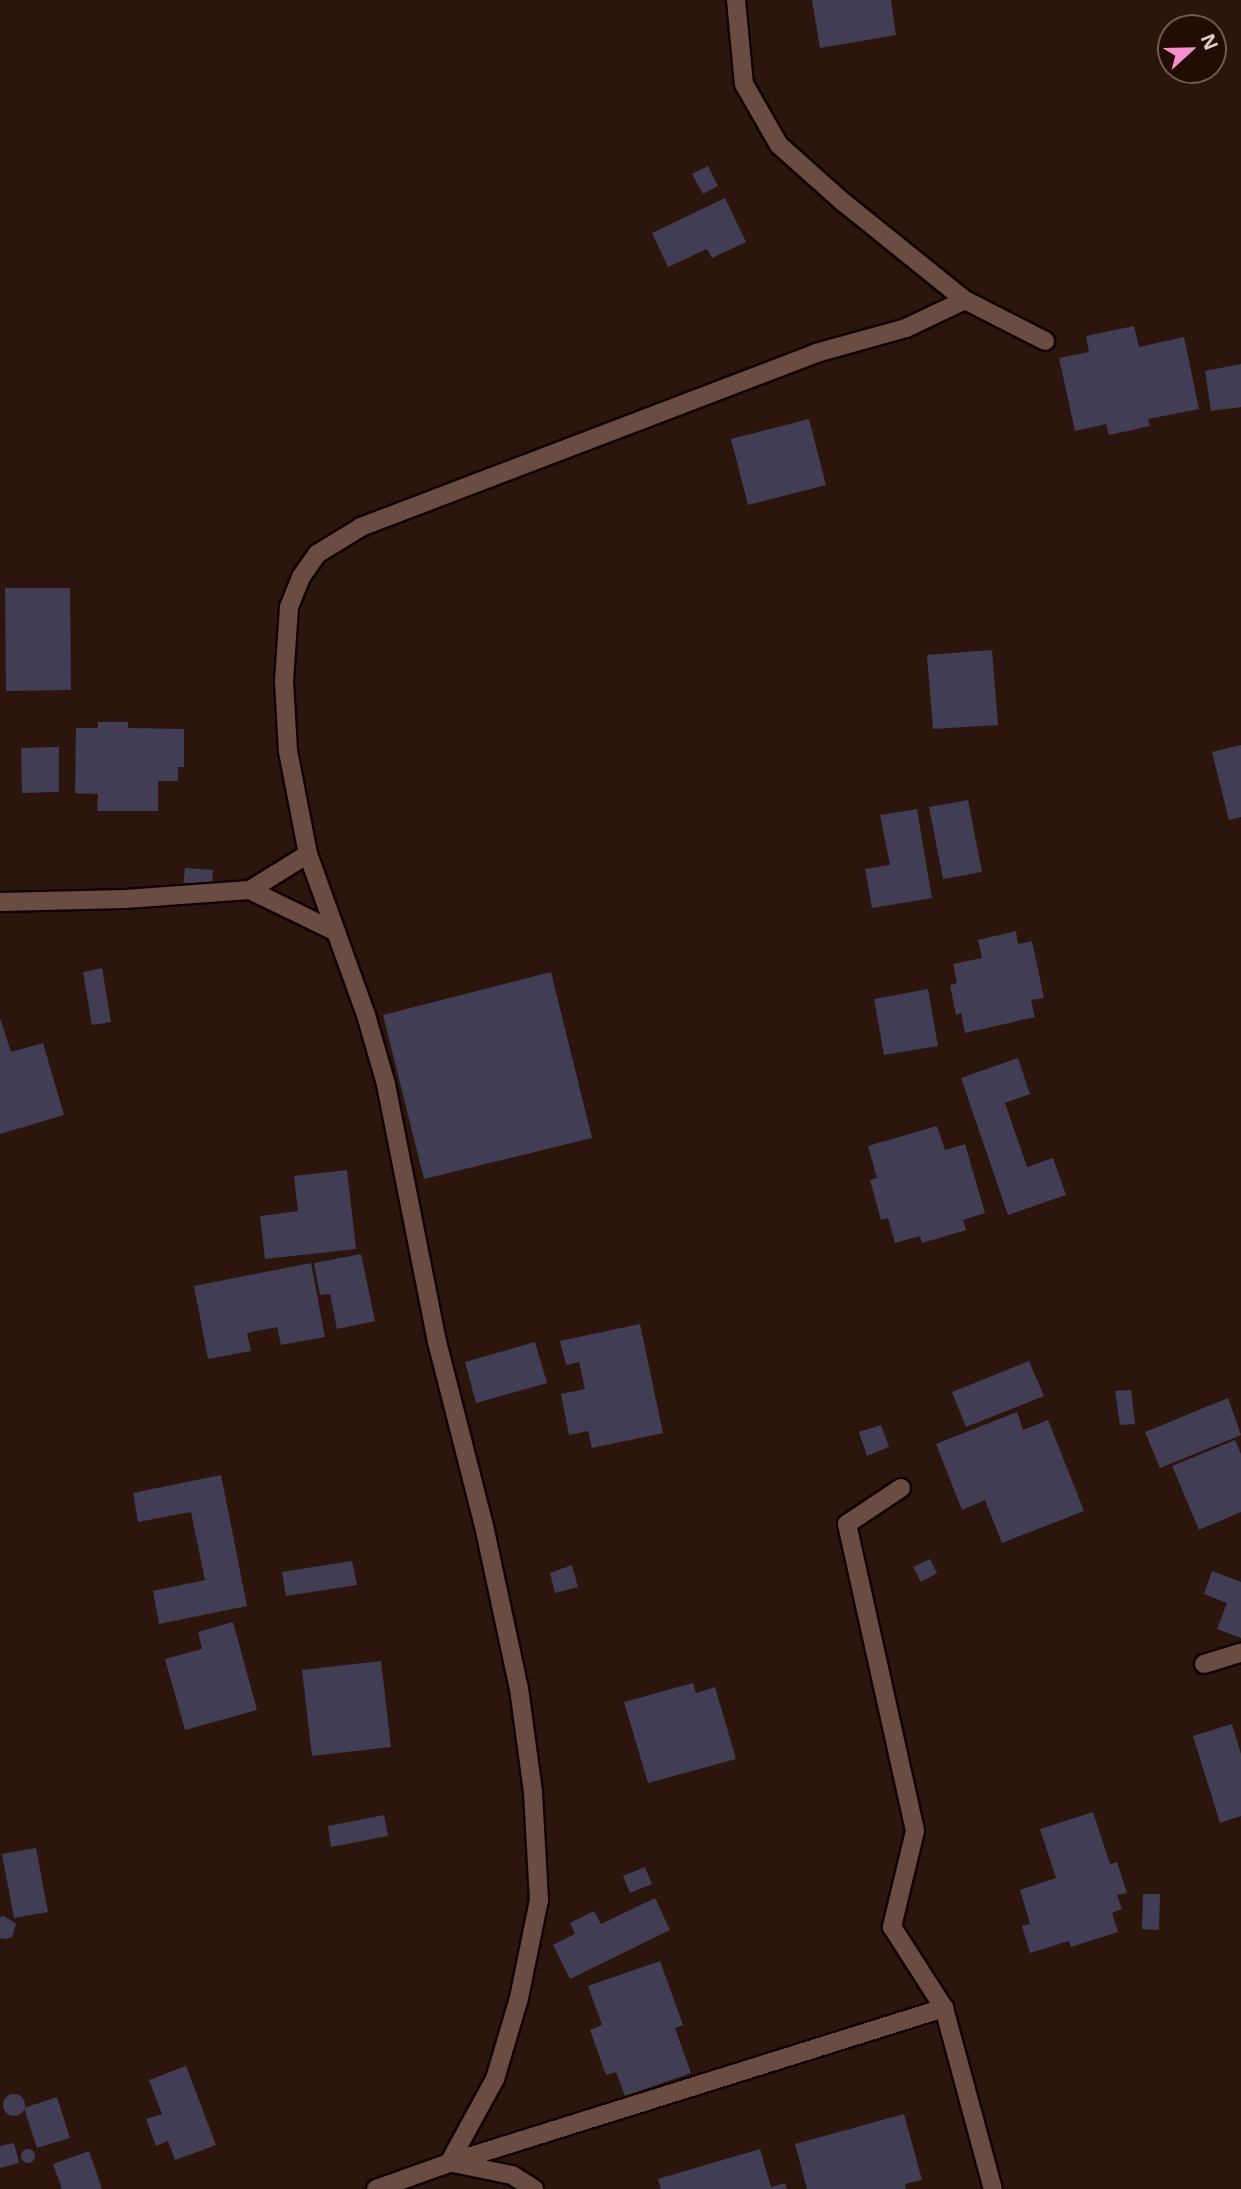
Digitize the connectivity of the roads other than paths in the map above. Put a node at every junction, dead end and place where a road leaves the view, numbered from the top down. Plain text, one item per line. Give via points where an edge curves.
1 (736, 0) edge
2 (965, 300) junction
3 (1045, 341) dead end
4 (308, 854) junction
5 (250, 890) junction
6 (0, 902) edge
7 (336, 933) junction
8 (901, 1488) dead end
9 (1241, 1653) edge
10 (1204, 1664) dead end
11 (944, 2008) junction
12 (449, 2163) junction
13 (376, 2189) edge
14 (534, 2189) edge
15 (993, 2189) edge

1 - 2 street via 744,84 779,145
2 - 3 street
2 - 4 street via 906,328 816,353 361,527 317,554 289,607 285,643 288,751
4 - 5 street
4 - 7 street
5 - 6 street
5 - 7 street
7 - 12 street via 386,1084 437,1342 519,1689 533,1792 539,1900 519,1998 495,2080
8 - 11 street via 847,1524 915,1831 892,1927
9 - 10 street
11 - 12 street
11 - 15 street
12 - 13 street
12 - 14 street via 512,2175

